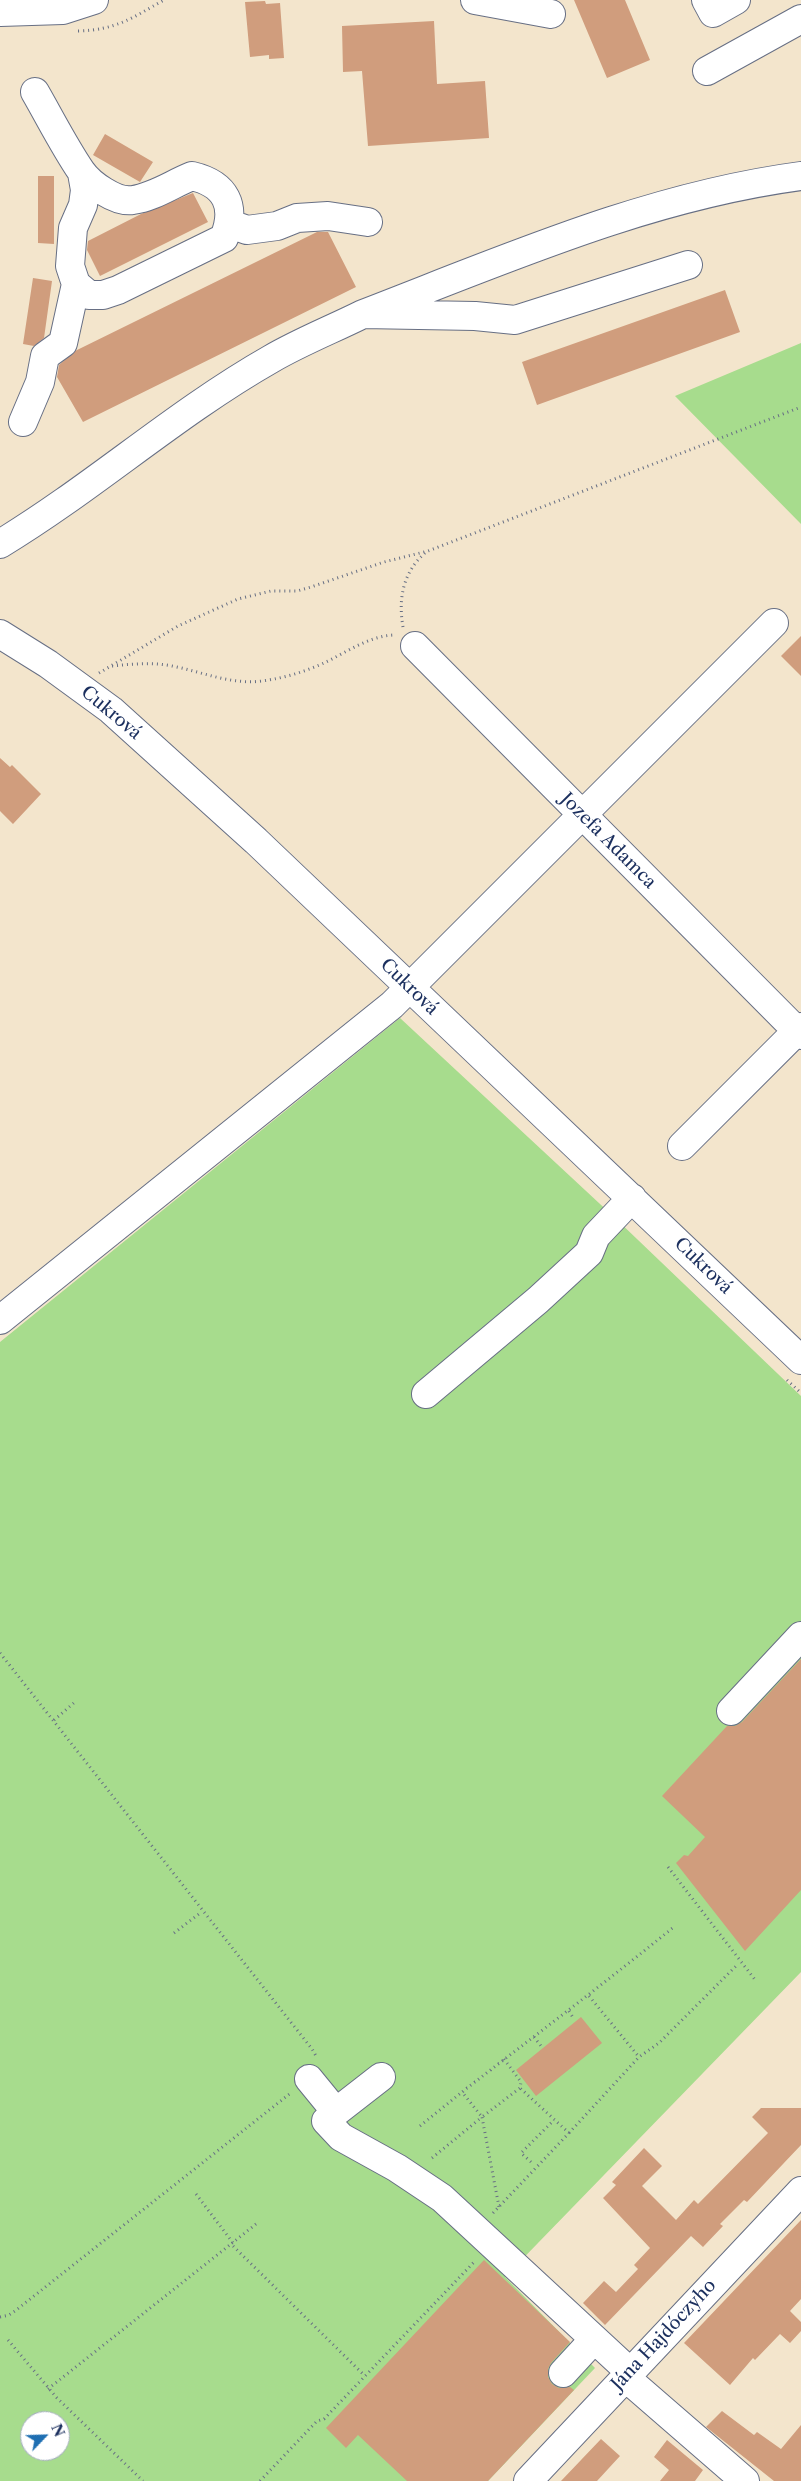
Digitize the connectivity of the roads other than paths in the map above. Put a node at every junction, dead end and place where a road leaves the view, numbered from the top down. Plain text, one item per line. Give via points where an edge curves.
1 (94, 0) edge
2 (475, 0) edge
3 (706, 0) edge
4 (736, 0) edge
5 (0, 12) edge
6 (551, 14) dead end
7 (801, 19) edge
8 (707, 71) dead end
9 (35, 92) dead end
10 (82, 173) junction
11 (801, 176) edge
12 (368, 222) dead end
13 (230, 224) junction
14 (688, 265) dead end
15 (76, 284) junction
16 (363, 314) junction
17 (23, 422) dead end
18 (0, 544) edge
19 (774, 623) dead end
20 (0, 634) edge
21 (410, 641) road end
22 (582, 815) junction
23 (409, 988) junction
24 (800, 1031) edge
25 (682, 1146) dead end
26 (632, 1198) junction
27 (0, 1320) edge
28 (801, 1360) edge
29 (426, 1394) dead end
30 (801, 1636) edge
31 (731, 1711) dead end
32 (381, 2077) dead end
33 (309, 2088) road end
34 (331, 2116) junction
35 (801, 2191) edge
36 (586, 2348) dead end
37 (563, 2373) dead end
38 (627, 2374) junction
39 (528, 2481) edge
40 (745, 2481) edge

1 - 5 street via 62,10
2 - 6 street
3 - 4 street via 713,13
7 - 8 street
9 - 10 street
10 - 13 street via 101,189 130,201 150,196 192,176 207,180 221,190 229,205
10 - 15 street via 84,205 73,228 70,266
11 - 16 street via 750,183 667,203 513,255
12 - 13 street via 328,216 297,218 277,226 247,230
13 - 15 street via 224,238 118,290 89,295
14 - 16 street via 515,320
15 - 17 street via 64,343 45,356 40,382
16 - 18 street via 272,358 230,384
19 - 22 street
20 - 23 street, Cukrová via 111,710 256,841
21 - 22 street, Jozefa Adamca
22 - 23 street
22 - 24 street, Jozefa Adamca
23 - 26 street, Cukrová
23 - 27 street
24 - 25 street
26 - 28 street, Cukrová
26 - 29 street via 596,1236 589,1253
30 - 31 street
32 - 34 street
33 - 34 street
34 - 38 street via 341,2137 442,2198
35 - 38 street, Jána Hajdóczyho
36 - 37 street
38 - 39 street, Jána Hajdóczyho
38 - 40 street

